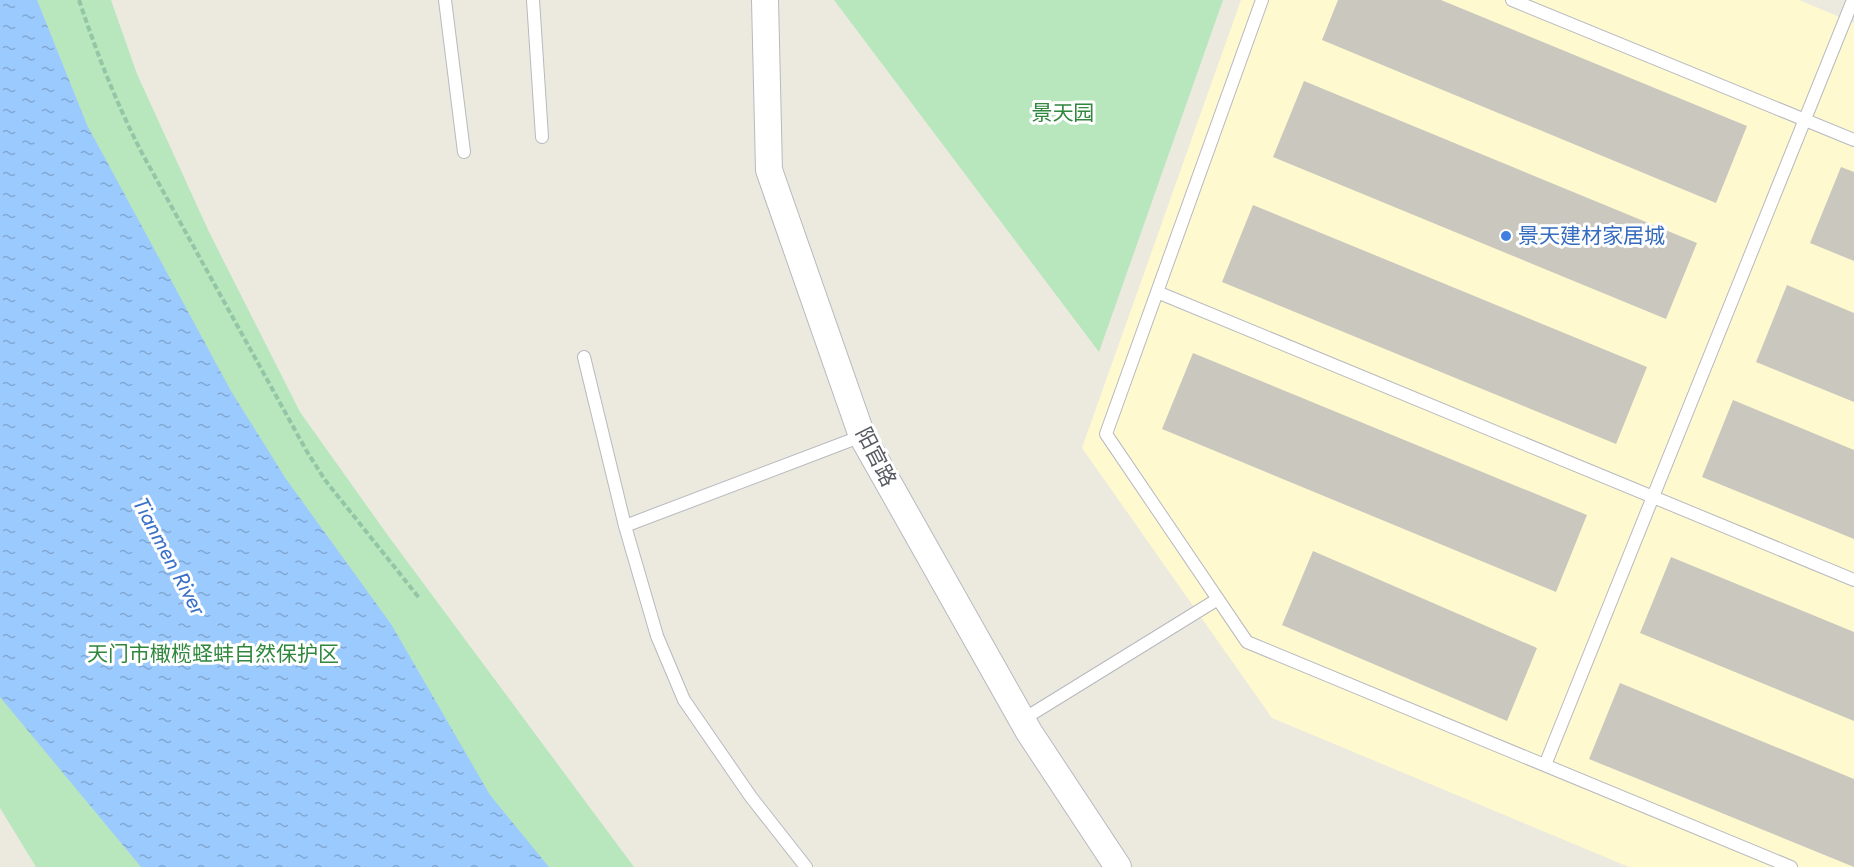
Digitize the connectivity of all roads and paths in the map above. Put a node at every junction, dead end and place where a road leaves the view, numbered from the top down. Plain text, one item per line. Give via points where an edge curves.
1 (79, 0) edge
2 (445, 0) edge
3 (533, 0) edge
4 (765, 0) edge
5 (1262, 0) edge
6 (1512, 0) edge
7 (1853, 0) edge
8 (1804, 120) junction
9 (542, 136) dead end
10 (1854, 140) edge
11 (464, 152) dead end
12 (1157, 292) junction
13 (584, 357) dead end
14 (862, 436) junction
15 (1652, 497) junction
16 (625, 526) junction
17 (1854, 580) edge
18 (420, 599) dead end
19 (1218, 599) junction
20 (1022, 720) junction
21 (1545, 765) junction
22 (806, 867) edge
23 (1118, 867) edge
24 (1791, 867) edge

1 - 18 path via 100,63 143,156 306,450 325,480
2 - 11 lane
3 - 9 lane
4 - 14 street, 阳官路 via 769,170
5 - 12 lane
6 - 8 lane
7 - 8 lane
8 - 10 lane
8 - 15 lane
12 - 15 lane
12 - 19 lane via 1106,434
13 - 16 lane
14 - 16 lane
14 - 20 street, 阳官路
15 - 17 lane
15 - 21 lane
16 - 22 lane via 657,636 684,700 751,797
19 - 20 lane
19 - 21 lane via 1247,642
20 - 23 street, 阳官路
21 - 24 lane

